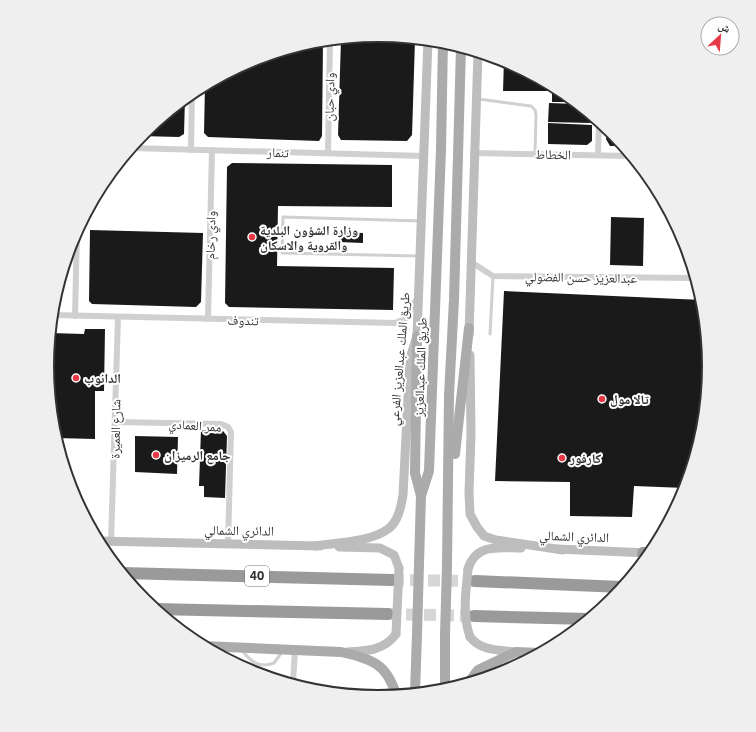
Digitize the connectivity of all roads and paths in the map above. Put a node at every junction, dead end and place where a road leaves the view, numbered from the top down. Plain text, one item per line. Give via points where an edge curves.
1 (330, 46) edge
2 (428, 46) edge
3 (443, 48) edge
4 (461, 53) edge
5 (478, 58) edge
6 (477, 98) junction
7 (192, 101) edge
8 (599, 129) edge
9 (138, 148) edge
10 (190, 150) junction
11 (212, 150) junction
12 (328, 153) junction
13 (473, 153) junction
14 (535, 154) junction
15 (424, 156) junction
16 (598, 156) junction
17 (625, 156) edge
18 (422, 221) junction
19 (77, 248) edge
20 (421, 256) junction
21 (471, 262) junction
22 (492, 276) junction
23 (690, 278) edge
24 (419, 295) junction
25 (58, 315) edge
26 (75, 316) junction
27 (118, 317) junction
28 (208, 319) junction
29 (469, 328) junction
30 (490, 334) dead end
31 (417, 336) junction
32 (115, 422) junction
33 (421, 496) junction
34 (449, 501) junction
35 (106, 542) edge
36 (111, 542) junction
37 (228, 544) junction
38 (315, 546) junction
39 (563, 550) junction
40 (642, 553) edge
41 (129, 573) edge
42 (392, 580) tunnel mouth
43 (475, 581) tunnel mouth
44 (615, 587) edge
45 (163, 609) edge
46 (388, 614) tunnel mouth
47 (474, 616) tunnel mouth
48 (581, 619) edge
49 (215, 646) edge
50 (240, 647) junction
51 (284, 649) junction
52 (295, 649) junction
53 (341, 652) junction
54 (516, 652) junction
55 (529, 653) edge
56 (474, 675) edge
57 (293, 679) edge
58 (445, 683) edge
59 (415, 687) edge
60 (394, 689) edge

1 - 12 street, وادي حبان
2 - 15 street, طريق الملك عبدالعزيز الفرعي
3 - 33 main road, طريق الملك عبدالعزيز via 429,471
4 - 34 main road
5 - 6 street
6 - 13 street
6 - 14 lane via 531,106 536,115
7 - 10 street
8 - 16 street
9 - 10 street, تنمار
10 - 11 street, تنمار
11 - 12 street, تنمار
11 - 28 street, وادي رخام
12 - 15 street, تنمار
13 - 14 street, الخطاط
13 - 21 street
14 - 16 street, الخطاط
15 - 18 street, طريق الملك عبدالعزيز الفرعي
16 - 17 street, الخطاط
18 - 20 street, طريق الملك عبدالعزيز الفرعي
18 - 20 lane via 282,217 282,253
19 - 26 street
20 - 24 street, طريق الملك عبدالعزيز الفرعي
21 - 22 street
21 - 29 street
22 - 23 street, عبدالعزيز حسن الفضولي
22 - 30 lane
24 - 28 street, تندوف via 404,319 395,323
24 - 31 street, طريق الملك عبدالعزيز الفرعي
25 - 26 street, تندوف
26 - 27 street, تندوف
27 - 28 street, تندوف
27 - 32 street, شارع العميرة
29 - 34 main road
29 - 39 street via 470,514 484,536
31 - 33 main road via 415,473
31 - 38 street, طريق الملك عبدالعزيز الفرعي via 410,358 403,496 400,511 390,528 378,534
32 - 36 street, شارع العميرة
32 - 37 street, ممر العمادي via 220,424 230,429
33 - 59 main road, طريق الملك عبدالعزيز, bridge
34 - 58 main road, bridge
35 - 36 street, الدائري الشمالي
36 - 37 street, الدائري الشمالي
37 - 38 street, الدائري الشمالي
38 - 53 street, الدائري الشمالي, bridge via 380,548 394,555 398,568 396,634 385,645 370,650
39 - 40 street, الدائري الشمالي
39 - 54 street, الدائري الشمالي, bridge via 497,548 476,553 471,560 465,607 470,637 476,644 490,649
41 - 42 highway, 40
43 - 44 highway
45 - 46 highway
47 - 48 highway
49 - 50 main road
50 - 51 main road
50 - 51 lane via 250,660 259,665 274,663
51 - 52 main road
52 - 53 main road
52 - 57 street
53 - 60 main road via 375,662 390,678
54 - 55 main road
54 - 56 main road via 478,670

